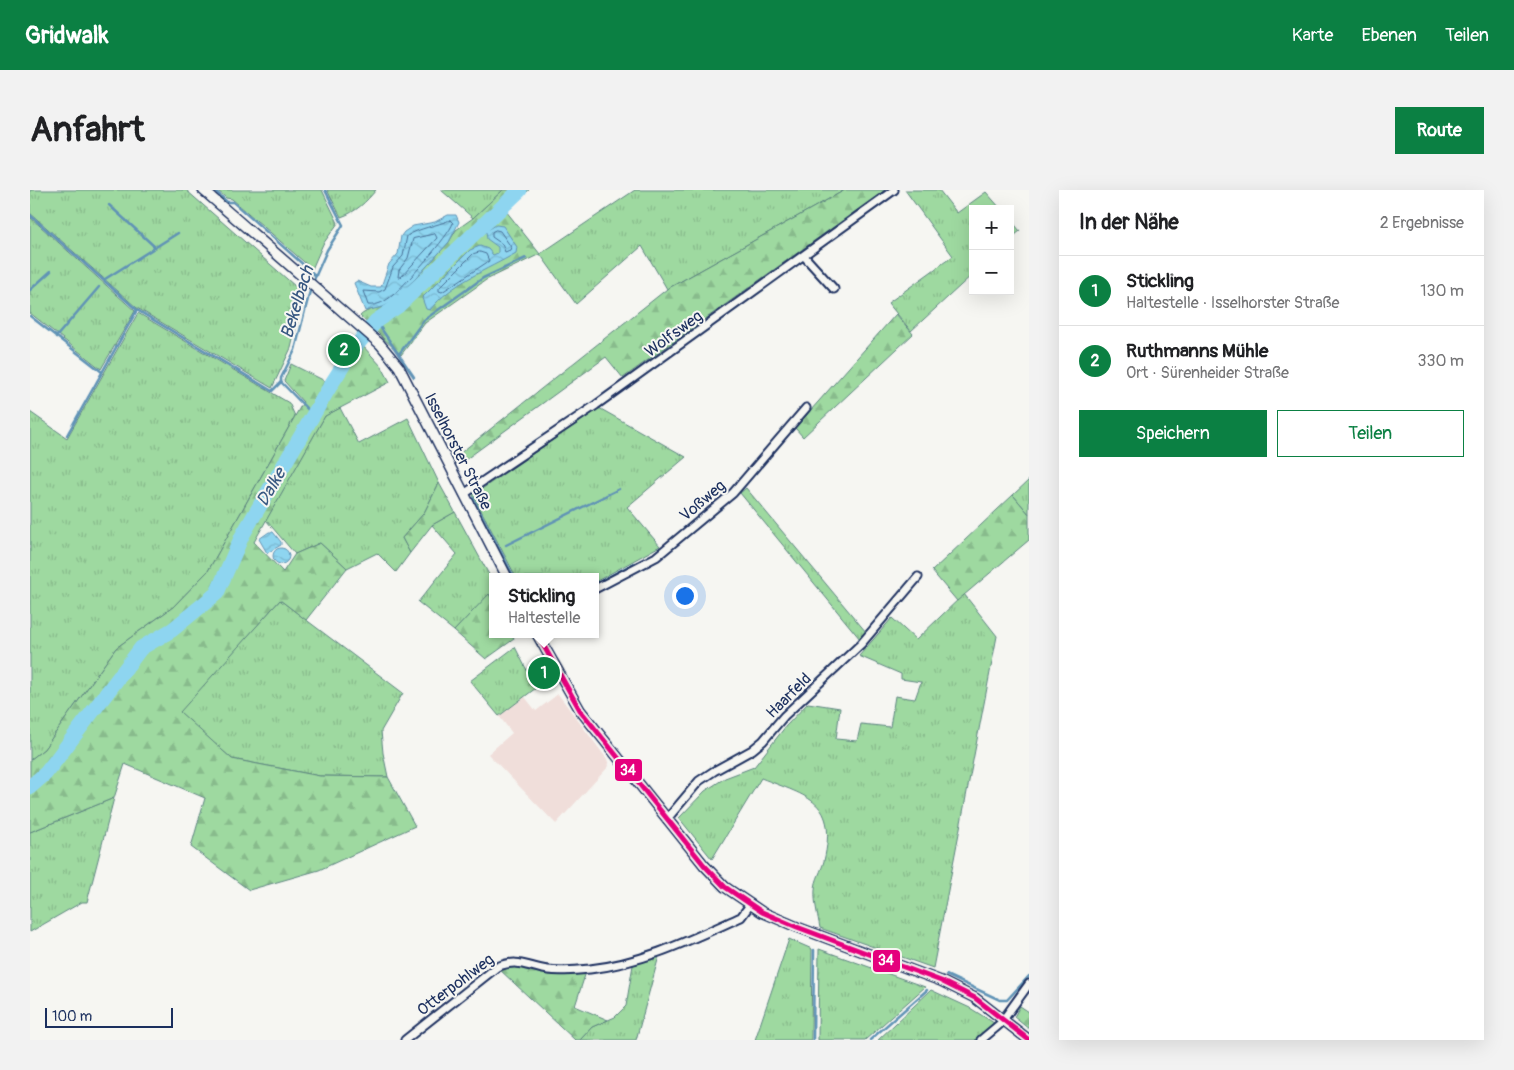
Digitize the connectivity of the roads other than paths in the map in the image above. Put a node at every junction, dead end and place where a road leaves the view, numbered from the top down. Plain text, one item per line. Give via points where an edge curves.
1 (204, 190) edge
2 (894, 190) edge
3 (804, 256) junction
4 (834, 289) dead end
5 (806, 408) dead end
6 (464, 494) junction
7 (505, 573) edge
8 (918, 577) dead end
9 (599, 587) edge
10 (539, 638) edge
11 (667, 819) junction
12 (750, 905) junction
13 (1029, 984) edge
14 (1004, 1018) junction
15 (405, 1040) edge
16 (981, 1040) edge
17 (1029, 1040) edge

1 - 6 street, Isselhorster Straße via 380,344 399,367
2 - 3 street, Wolfsweg
3 - 4 street
3 - 6 street, Wolfsweg via 596,405
5 - 9 street, Voßweg via 733,493 656,557
6 - 7 street, Isselhorster Straße
8 - 11 street, Haarfeld via 862,644 784,716 762,742 699,781
10 - 11 street via 580,710
11 - 12 street via 725,887
12 - 14 street via 797,928 940,981 975,998
12 - 15 street, Otterpohlweg via 741,916 640,959 561,971 517,961 507,963 497,967
13 - 14 street
14 - 16 street
14 - 17 street

